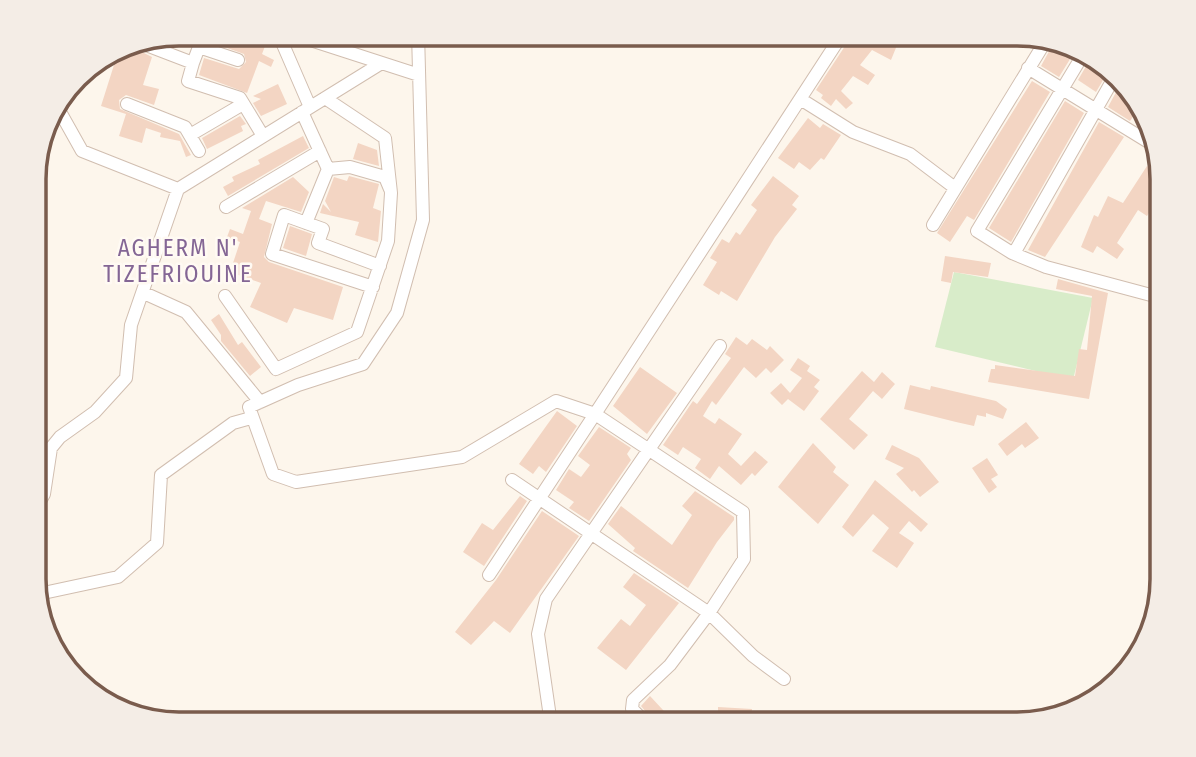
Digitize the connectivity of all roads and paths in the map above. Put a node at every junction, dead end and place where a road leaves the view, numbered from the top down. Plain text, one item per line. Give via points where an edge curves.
1 (283, 46) edge
2 (327, 46) edge
3 (418, 46) edge
4 (835, 46) edge
5 (154, 48) edge
6 (1041, 48) edge
7 (239, 60) dead end
8 (1079, 61) edge
9 (193, 63) junction
10 (380, 64) junction
11 (1028, 68) junction
12 (419, 75) junction
13 (1110, 84) edge
14 (1061, 89) junction
15 (325, 98) junction
16 (802, 100) junction
17 (127, 104) dead end
18 (243, 104) junction
19 (306, 109) junction
20 (1094, 109) junction
21 (62, 115) edge
22 (190, 135) junction
23 (263, 136) junction
24 (1144, 140) edge
25 (199, 151) dead end
26 (320, 152) junction
27 (328, 169) junction
28 (955, 188) junction
29 (178, 189) junction
30 (391, 193) junction
31 (226, 206) dead end
32 (306, 223) junction
33 (933, 225) dead end
34 (1012, 253) junction
35 (380, 265) junction
36 (373, 288) junction
37 (144, 293) junction
38 (1150, 295) edge
39 (225, 296) dead end
40 (720, 346) dead end
41 (260, 402) junction
42 (595, 414) junction
43 (251, 418) junction
44 (649, 449) junction
45 (512, 480) dead end
46 (46, 481) edge
47 (539, 498) junction
48 (592, 533) junction
49 (489, 575) dead end
50 (47, 592) edge
51 (709, 613) junction
52 (784, 679) dead end
53 (634, 711) edge
54 (549, 712) edge

1 - 19 street
2 - 10 street
3 - 12 street
4 - 16 street
5 - 9 street
6 - 11 street
7 - 9 street via 199,47
8 - 14 street
9 - 18 street via 188,81 240,98
10 - 12 street
10 - 15 street
11 - 14 street
11 - 28 street
12 - 41 street via 423,220 397,313 363,364
13 - 20 street
14 - 20 street
14 - 34 street via 977,231
15 - 19 street
15 - 30 street via 385,138
16 - 28 street via 853,132 910,155
16 - 42 street
17 - 22 street via 185,127
18 - 22 street
18 - 23 street
19 - 23 street
19 - 26 street
20 - 24 street
20 - 34 street
21 - 29 street via 82,151
22 - 25 street
23 - 29 street
26 - 27 street
26 - 31 street
27 - 30 street via 350,167 385,177
27 - 32 street
28 - 33 street
29 - 37 street
30 - 35 street via 388,240
32 - 35 street via 323,229 318,243
32 - 36 street via 284,215 272,254
34 - 38 street via 1046,267
35 - 36 street
36 - 39 street via 357,332 276,369
37 - 41 street via 186,312
37 - 46 street via 131,326 126,379 51,448
40 - 44 street
41 - 43 street via 249,407
42 - 43 street via 556,401 462,457 296,482 273,474
42 - 44 street
42 - 47 street
43 - 50 street via 233,423 162,475 157,543 118,577
44 - 48 street
44 - 51 street via 743,512 744,559
45 - 47 street
47 - 48 street
47 - 49 street
48 - 51 street
48 - 54 street via 546,599 538,634
51 - 52 street
51 - 53 street via 670,665 633,700

